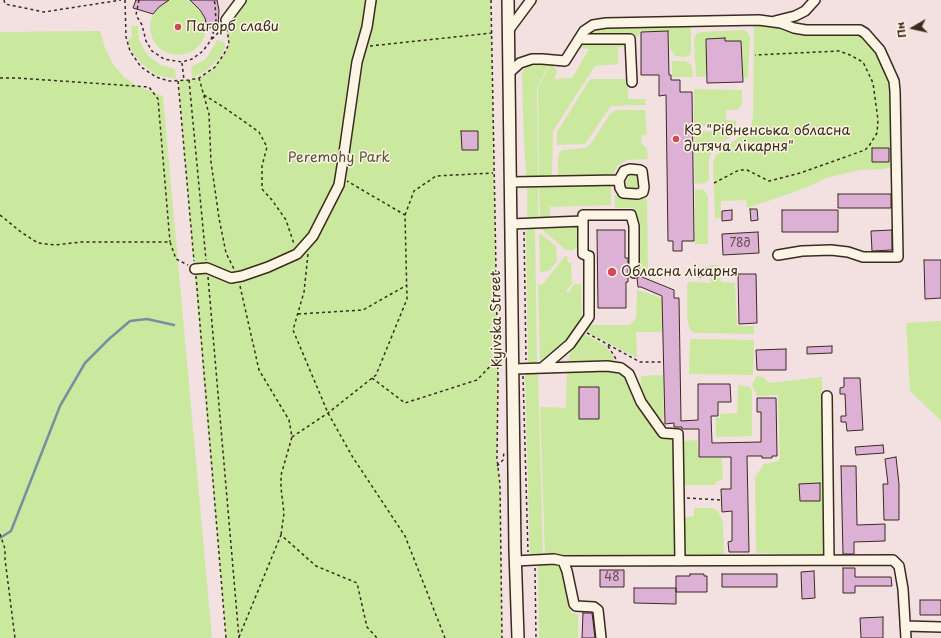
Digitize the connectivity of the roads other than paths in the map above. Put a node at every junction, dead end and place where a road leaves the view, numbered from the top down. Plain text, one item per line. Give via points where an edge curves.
1 (242, 0) edge
2 (370, 0) edge
3 (508, 0) edge
4 (531, 0) edge
5 (815, 0) edge
6 (226, 20) road end
7 (774, 22) junction
8 (508, 31) junction
9 (579, 39) junction
10 (509, 74) junction
11 (632, 82) dead end
12 (619, 180) dead end
13 (511, 182) junction
14 (583, 222) junction
15 (511, 224) junction
16 (778, 254) dead end
17 (195, 269) road end
18 (634, 273) dead end
19 (519, 368) junction
20 (546, 369) junction
21 (827, 396) dead end
22 (829, 560) junction
23 (564, 561) junction
24 (680, 561) junction
25 (516, 562) junction
26 (905, 626) junction
27 (941, 627) edge
28 (518, 638) edge
29 (601, 638) edge
30 (906, 638) edge

1 - 6 street
2 - 17 street via 367,27 357,62 339,186 313,236 297,254 268,268 237,277 231,278 207,268
3 - 8 main road, Kyivska Street
4 - 8 street
5 - 7 street via 805,11
7 - 9 street via 759,20 606,23 593,25 584,31
7 - 16 street via 806,30 860,30 880,50 894,81 895,91 898,257 863,257 831,250
8 - 10 main road, Kyivska Street
9 - 10 street via 565,61 532,59 520,63
9 - 11 street via 630,39
10 - 13 main road, Kyivska Street
12 - 13 street
13 - 15 main road, Kyivska Street
14 - 15 street
14 - 18 street via 583,216 631,214 634,226
14 - 20 street via 583,254 589,256 589,317 570,344
15 - 19 main road, Kyivska Street
19 - 20 street
19 - 25 main road, Kyivska Street
20 - 24 street via 607,366 621,368 629,374 641,402 663,433 678,434
21 - 22 street
22 - 24 street
22 - 26 street via 893,560 898,566 903,589
23 - 24 street
23 - 25 street via 554,559
23 - 29 street via 574,604 598,610
25 - 28 main road, Kyivska Street
26 - 27 street
26 - 30 street

